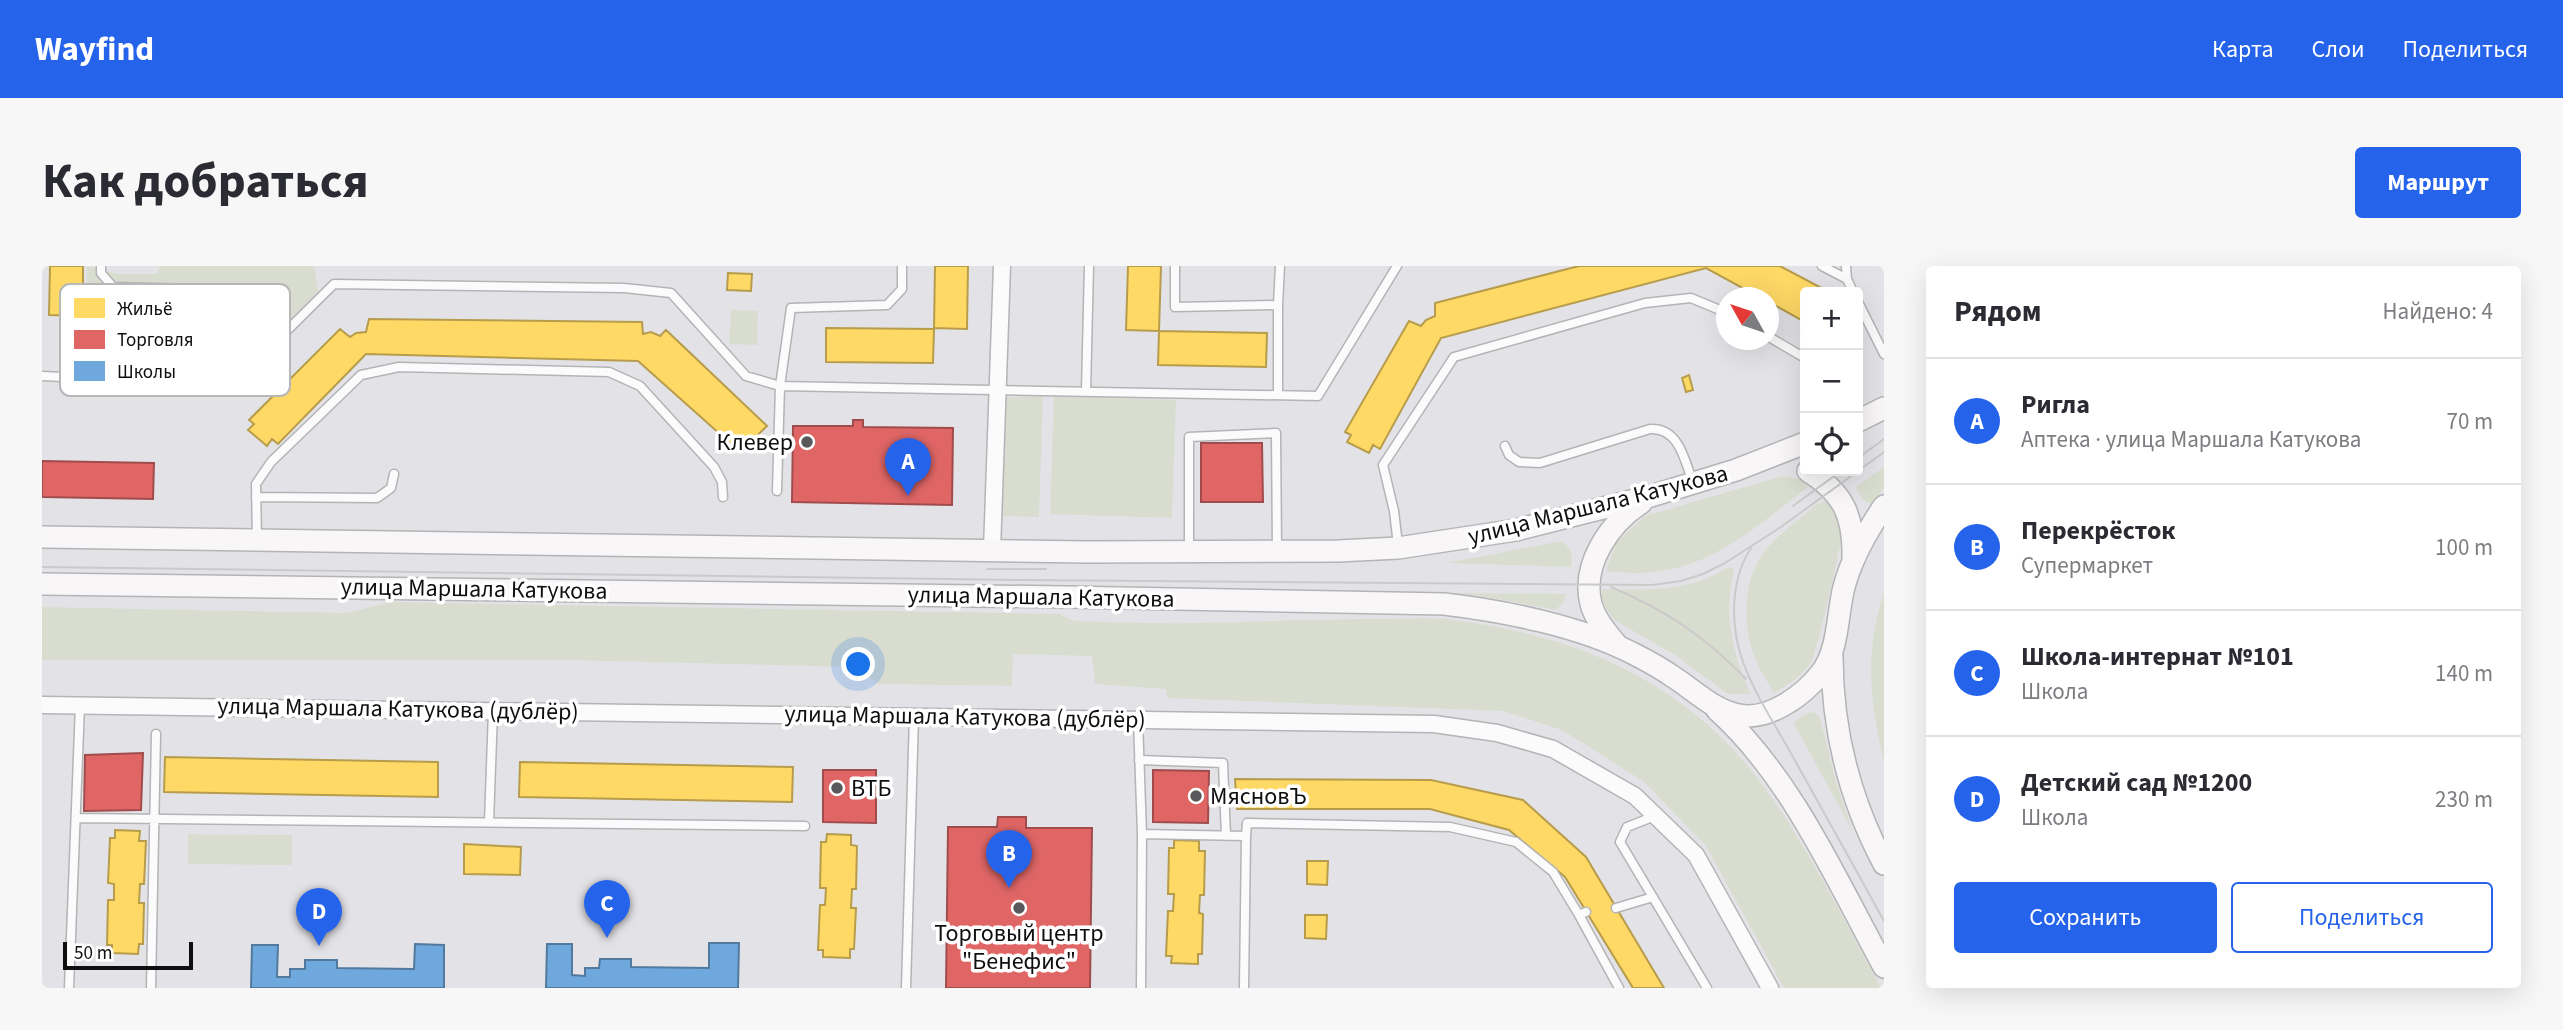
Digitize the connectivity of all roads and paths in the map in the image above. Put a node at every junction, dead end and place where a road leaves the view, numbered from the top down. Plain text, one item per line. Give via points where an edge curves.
1 (101, 266) edge
2 (902, 266) edge
3 (1002, 266) edge
4 (1089, 266) edge
5 (1175, 266) edge
6 (1280, 266) edge
7 (1397, 266) edge
8 (1822, 266) edge
9 (1846, 266) edge
10 (1847, 279) junction
11 (110, 284) edge
12 (1851, 287) edge
13 (1278, 305) junction
14 (1716, 308) edge
15 (1863, 312) edge
16 (290, 328) edge
17 (1779, 343) edge
18 (1884, 354) edge
19 (1800, 355) edge
20 (42, 376) edge
21 (60, 377) edge
22 (780, 386) junction
23 (998, 389) junction
24 (1086, 391) junction
25 (1278, 395) junction
26 (1884, 408) edge
27 (1863, 418) edge
28 (1800, 445) edge
29 (1505, 446) dead end
30 (1763, 460) junction
31 (1800, 468) edge
32 (394, 474) dead end
33 (1816, 476) edge
34 (1693, 483) junction
35 (777, 491) dead end
36 (1651, 496) junction
37 (257, 497) junction
38 (723, 497) dead end
39 (1884, 506) edge
40 (42, 537) edge
41 (257, 540) junction
42 (1398, 548) junction
43 (992, 550) junction
44 (1189, 552) junction
45 (1277, 553) junction
46 (1853, 560) junction
47 (42, 584) edge
48 (1617, 645) junction
49 (1832, 656) junction
50 (1705, 699) junction
51 (42, 705) edge
52 (80, 705) junction
53 (492, 711) junction
54 (914, 716) junction
55 (1138, 720) junction
56 (156, 734) dead end
57 (1139, 760) junction
58 (1655, 816) junction
59 (76, 818) junction
60 (155, 819) junction
61 (489, 822) junction
62 (805, 826) dead end
63 (1142, 834) junction
64 (1226, 836) junction
65 (1247, 836) junction
66 (1884, 864) edge
67 (1653, 897) junction
68 (1616, 908) dead end
69 (1884, 967) edge
70 (69, 988) edge
71 (151, 988) edge
72 (906, 988) edge
73 (1141, 988) edge
74 (1244, 988) edge
75 (1619, 988) edge
76 (1707, 988) edge
77 (1770, 988) edge

1 - 11 lane
2 - 22 lane via 902,289 887,305 791,307
3 - 23 street
4 - 24 lane
5 - 13 lane via 1175,307
6 - 13 lane
7 - 25 lane via 1318,396
8 - 10 lane
9 - 10 lane
10 - 12 lane
13 - 25 lane
14 - 42 lane via 1691,298 1645,303 1454,357 1383,466
15 - 18 lane
16 - 22 lane via 334,284 624,288 671,293 746,376
17 - 19 lane
20 - 21 lane
22 - 23 lane
22 - 35 lane
23 - 24 lane
23 - 43 street
24 - 25 lane
26 - 27 main road
28 - 30 main road, улица Маршала Катукова
29 - 34 lane via 1518,462 1540,463 1660,428 1676,440
30 - 31 main road
30 - 34 main road, улица Маршала Катукова
32 - 37 lane via 391,488 377,498
33 - 46 main road via 1843,503 1854,533
34 - 36 main road, улица Маршала Катукова
36 - 42 main road, улица Маршала Катукова via 1516,530
36 - 48 main road via 1611,530 1590,577 1591,606
37 - 38 lane via 256,484 271,462 361,375 399,367 609,372 640,386 714,467
37 - 41 lane
39 - 46 main road, улица Маршала Катукова
40 - 41 main road, улица Маршала Катукова
41 - 43 main road, улица Маршала Катукова
42 - 45 main road, улица Маршала Катукова
43 - 44 main road, улица Маршала Катукова
44 - 45 main road, улица Маршала Катукова
44 - 45 lane via 1189,437 1276,433
46 - 49 main road, улица Маршала Катукова
47 - 48 main road, улица Маршала Катукова via 1384,602 1491,610
48 - 50 main road, улица Маршала Катукова
49 - 50 main road, улица Маршала Катукова via 1809,687 1768,712 1740,715
49 - 66 main road via 1842,753 1858,807
50 - 69 main road via 1779,781
51 - 52 street, улица Маршала Катукова (дублёр)
52 - 53 street, улица Маршала Катукова (дублёр)
52 - 59 lane
53 - 54 street, улица Маршала Катукова (дублёр)
53 - 61 lane
54 - 55 street, улица Маршала Катукова (дублёр)
54 - 72 lane
55 - 57 lane
55 - 58 street, улица Маршала Катукова (дублёр) via 1434,724 1497,733 1553,749 1635,796
56 - 60 lane
57 - 63 lane
57 - 64 lane via 1223,763
58 - 67 lane via 1627,827 1620,842
58 - 77 street, улица Маршала Катукова (дублёр) via 1696,855
59 - 60 lane
59 - 70 lane
60 - 61 lane
60 - 71 lane
61 - 62 lane
63 - 64 lane
63 - 73 lane
64 - 65 lane
65 - 74 lane
65 - 75 lane via 1247,823 1450,827 1516,842 1553,872 1583,914
67 - 68 lane
67 - 76 lane

